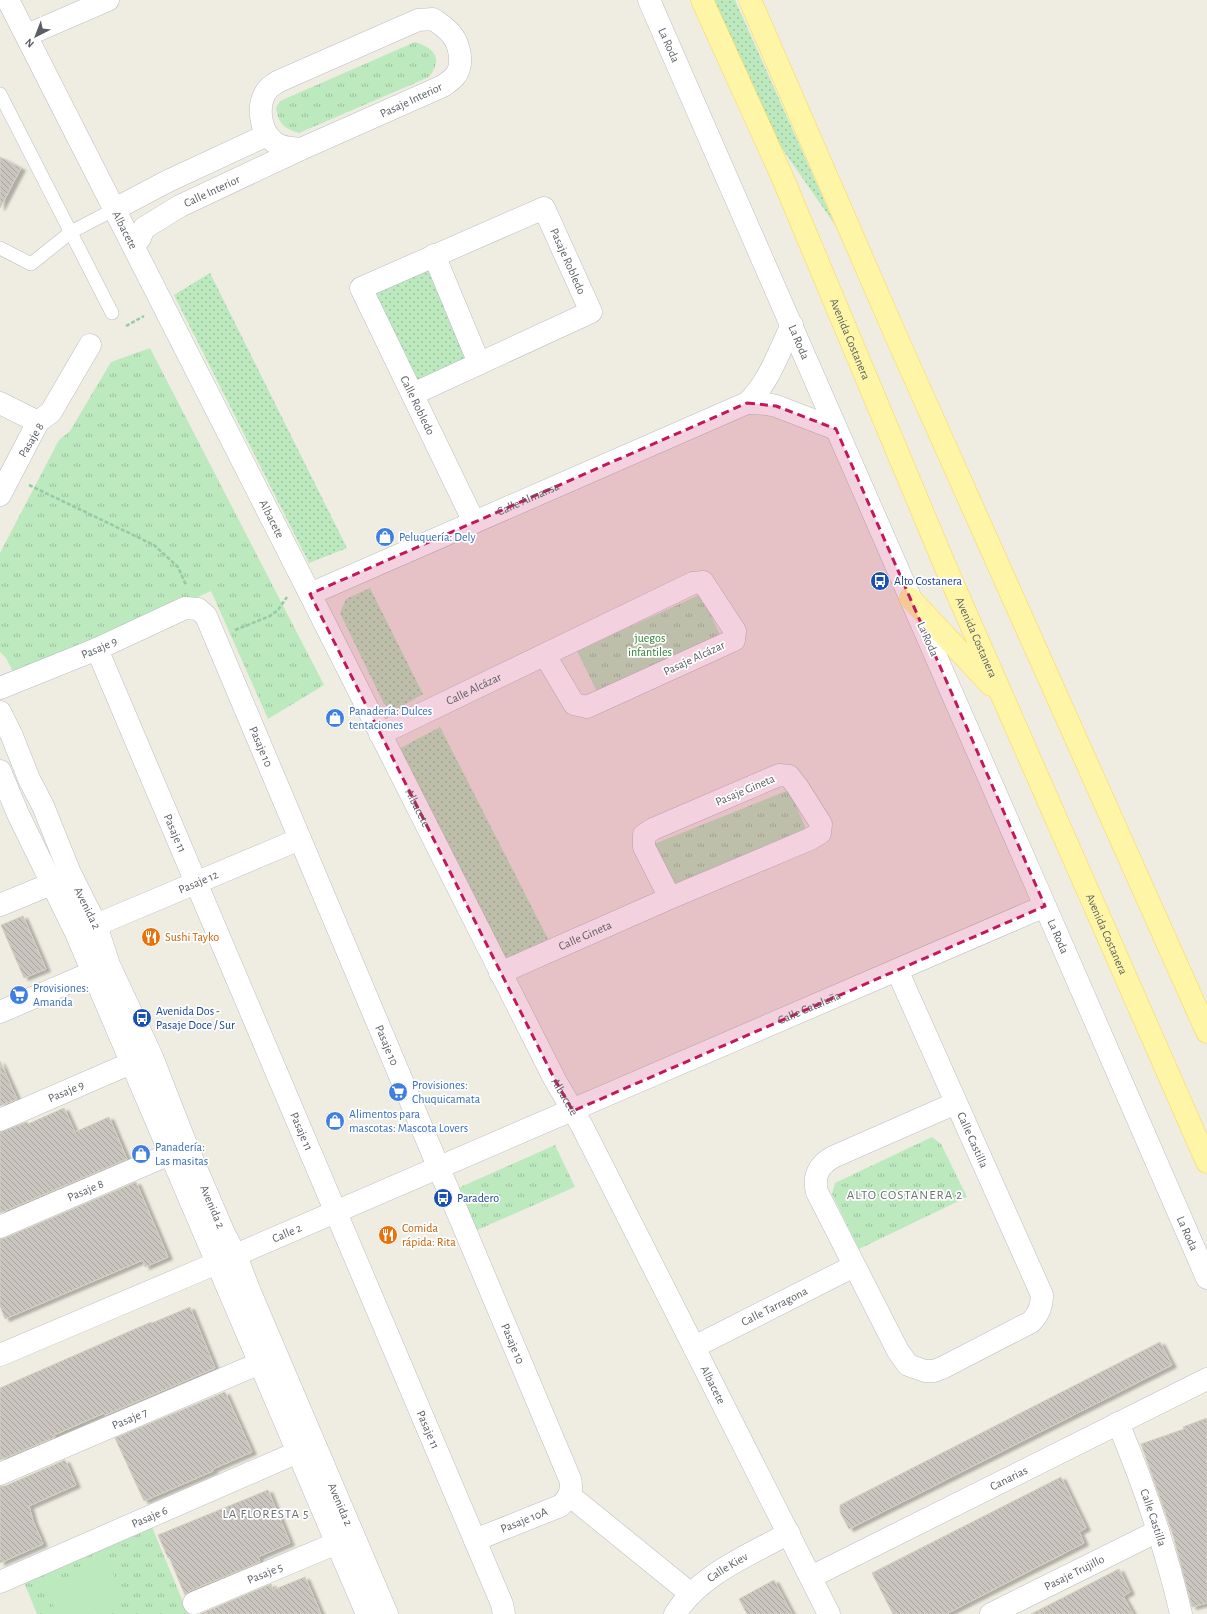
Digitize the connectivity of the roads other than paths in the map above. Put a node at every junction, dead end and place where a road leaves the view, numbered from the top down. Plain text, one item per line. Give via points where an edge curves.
1 (8, 0) edge
2 (108, 0) edge
3 (649, 0) edge
4 (702, 0) edge
5 (750, 0) edge
6 (27, 35) junction
7 (0, 94) edge
8 (267, 135) junction
9 (301, 149) junction
10 (115, 209) junction
11 (72, 232) junction
12 (134, 246) junction
13 (0, 248) edge
14 (434, 255) junction
15 (361, 288) joint
16 (112, 313) dead end
17 (792, 325) junction
18 (90, 345) dead end
19 (478, 363) junction
20 (412, 394) junction
21 (0, 403) edge
22 (746, 403) junction
23 (38, 422) junction
24 (836, 429) junction
25 (0, 495) edge
26 (474, 522) junction
27 (308, 589) junction
28 (910, 598) junction
29 (198, 609) joint
30 (97, 649) junction
31 (545, 654) junction
32 (0, 688) edge
33 (1004, 700) junction
34 (0, 712) edge
35 (380, 734) junction
36 (29, 779) junction
37 (2, 783) edge
38 (300, 840) junction
39 (196, 883) junction
40 (51, 884) junction
41 (670, 898) junction
42 (0, 905) edge
43 (1045, 906) junction
44 (96, 925) junction
45 (897, 970) junction
46 (92, 972) junction
47 (500, 973) junction
48 (0, 1012) edge
49 (1207, 1032) edge
50 (132, 1063) junction
51 (956, 1103) junction
52 (573, 1111) junction
53 (0, 1120) edge
54 (170, 1154) junction
55 (1207, 1162) edge
56 (438, 1168) junction
57 (336, 1212) junction
58 (0, 1227) edge
59 (226, 1260) junction
60 (854, 1266) junction
61 (1207, 1278) edge
62 (694, 1347) junction
63 (0, 1355) edge
64 (260, 1363) junction
65 (1207, 1379) edge
66 (1118, 1423) junction
67 (298, 1452) junction
68 (0, 1474) edge
69 (569, 1495) junction
70 (1158, 1531) junction
71 (789, 1533) junction
72 (475, 1540) junction
73 (337, 1543) junction
74 (811, 1577) junction
75 (0, 1582) edge
76 (691, 1594) junction
77 (194, 1603) dead end
78 (367, 1614) edge
79 (387, 1614) edge
80 (504, 1614) edge
81 (676, 1614) edge
82 (829, 1614) edge
83 (991, 1614) edge
84 (1181, 1614) edge

1 - 6 street, Albacete
2 - 6 street
3 - 17 street, La Roda
4 - 33 main road, Avenida Costanera via 781,174
5 - 49 main road via 899,343
6 - 10 street, Albacete
7 - 11 lane
8 - 9 street via 275,143
8 - 9 street, Pasaje Interior via 261,108 269,88 277,82 418,20 433,19 454,36 460,65 456,76 443,86
8 - 10 street
9 - 12 street, Calle Interior via 180,206 144,228
10 - 11 lane
10 - 12 street, Albacete
11 - 13 lane via 31,264
11 - 16 lane
12 - 27 street, Albacete
14 - 15 street, Pasaje Robledo
14 - 19 street
14 - 19 street, Pasaje Robledo via 544,208 590,312
15 - 20 street, Calle Robledo
17 - 22 street, Calle Almansa via 764,382
17 - 24 street, La Roda
18 - 23 street, Pasaje 8 via 54,407
19 - 20 street, Pasaje Robledo
20 - 26 street, Calle Robledo
21 - 23 street
22 - 24 street, Calle Almansa via 776,406
22 - 26 street, Calle Almansa
23 - 25 street, Pasaje 8
24 - 28 street, La Roda
26 - 27 street, Calle Almansa
27 - 35 street, Albacete
28 - 33 main road
28 - 43 street, La Roda
29 - 30 street, Pasaje 9 via 186,608
29 - 38 street, Pasaje 10 via 206,616
30 - 32 street, Pasaje 9
30 - 39 street, Pasaje 11
31 - 31 street, Pasaje Alcázar via 574,704 587,707 734,640 734,631 703,582 693,583
31 - 35 street, Calle Alcázar
33 - 55 main road, Avenida Costanera
34 - 36 street, Avenida 2
35 - 47 street, Albacete
36 - 37 street
36 - 44 street, Avenida 2
37 - 40 street, Avenida 2
38 - 39 street, Pasaje 12
38 - 56 street, Pasaje 10
39 - 44 street, Pasaje 12
39 - 57 street, Pasaje 11
40 - 42 street
40 - 46 street, Avenida 2
41 - 41 street, Pasaje Gineta via 820,833 821,824 789,776 779,775 644,835 644,847
41 - 47 street, Calle Gineta
43 - 45 street, Calle Cataluña
43 - 61 street, La Roda
44 - 59 street, Avenida 2 via 110,965 152,1057 224,1233
45 - 51 street, Calle Castilla
45 - 52 street, Calle Cataluña
46 - 48 street
46 - 50 street, Avenida 2
47 - 52 street, Albacete
50 - 53 street, Pasaje 9
50 - 54 street, Avenida 2
51 - 60 street via 832,1157 817,1172 817,1192
51 - 60 street, Calle Castilla via 1039,1288 1042,1303 1036,1317 1024,1326 942,1368 925,1371 916,1369 908,1365 898,1351
52 - 56 street, Calle 2
52 - 62 street, Albacete
54 - 58 street, Pasaje 8
54 - 59 street, Avenida 2
56 - 57 street, Calle 2
56 - 69 street, Pasaje 10 via 570,1479 572,1484
57 - 59 street, Calle 2
57 - 72 street, Pasaje 11
59 - 63 street, Calle 2
59 - 64 street, Avenida 2
59 - 79 street, Avenida 2 via 250,1292
60 - 62 street, Calle Tarragona
62 - 71 street, Albacete
64 - 67 street, Avenida 2
64 - 68 street, Pasaje 7
65 - 66 street, Canarias
66 - 70 street, Calle Castilla
66 - 74 street, Canarias
67 - 73 street, Avenida 2
67 - 75 street, Pasaje 6
69 - 72 street, Pasaje 10A via 560,1506
69 - 76 street
70 - 83 street, Pasaje Trujillo
70 - 84 street, Calle Castilla
71 - 74 street, Albacete
71 - 76 street, Calle Kiev via 716,1574
72 - 80 street, Pasaje 11
73 - 77 street, Pasaje 5
73 - 78 street, Avenida 2
74 - 82 street, Albacete
76 - 81 street, Calle Kiev

